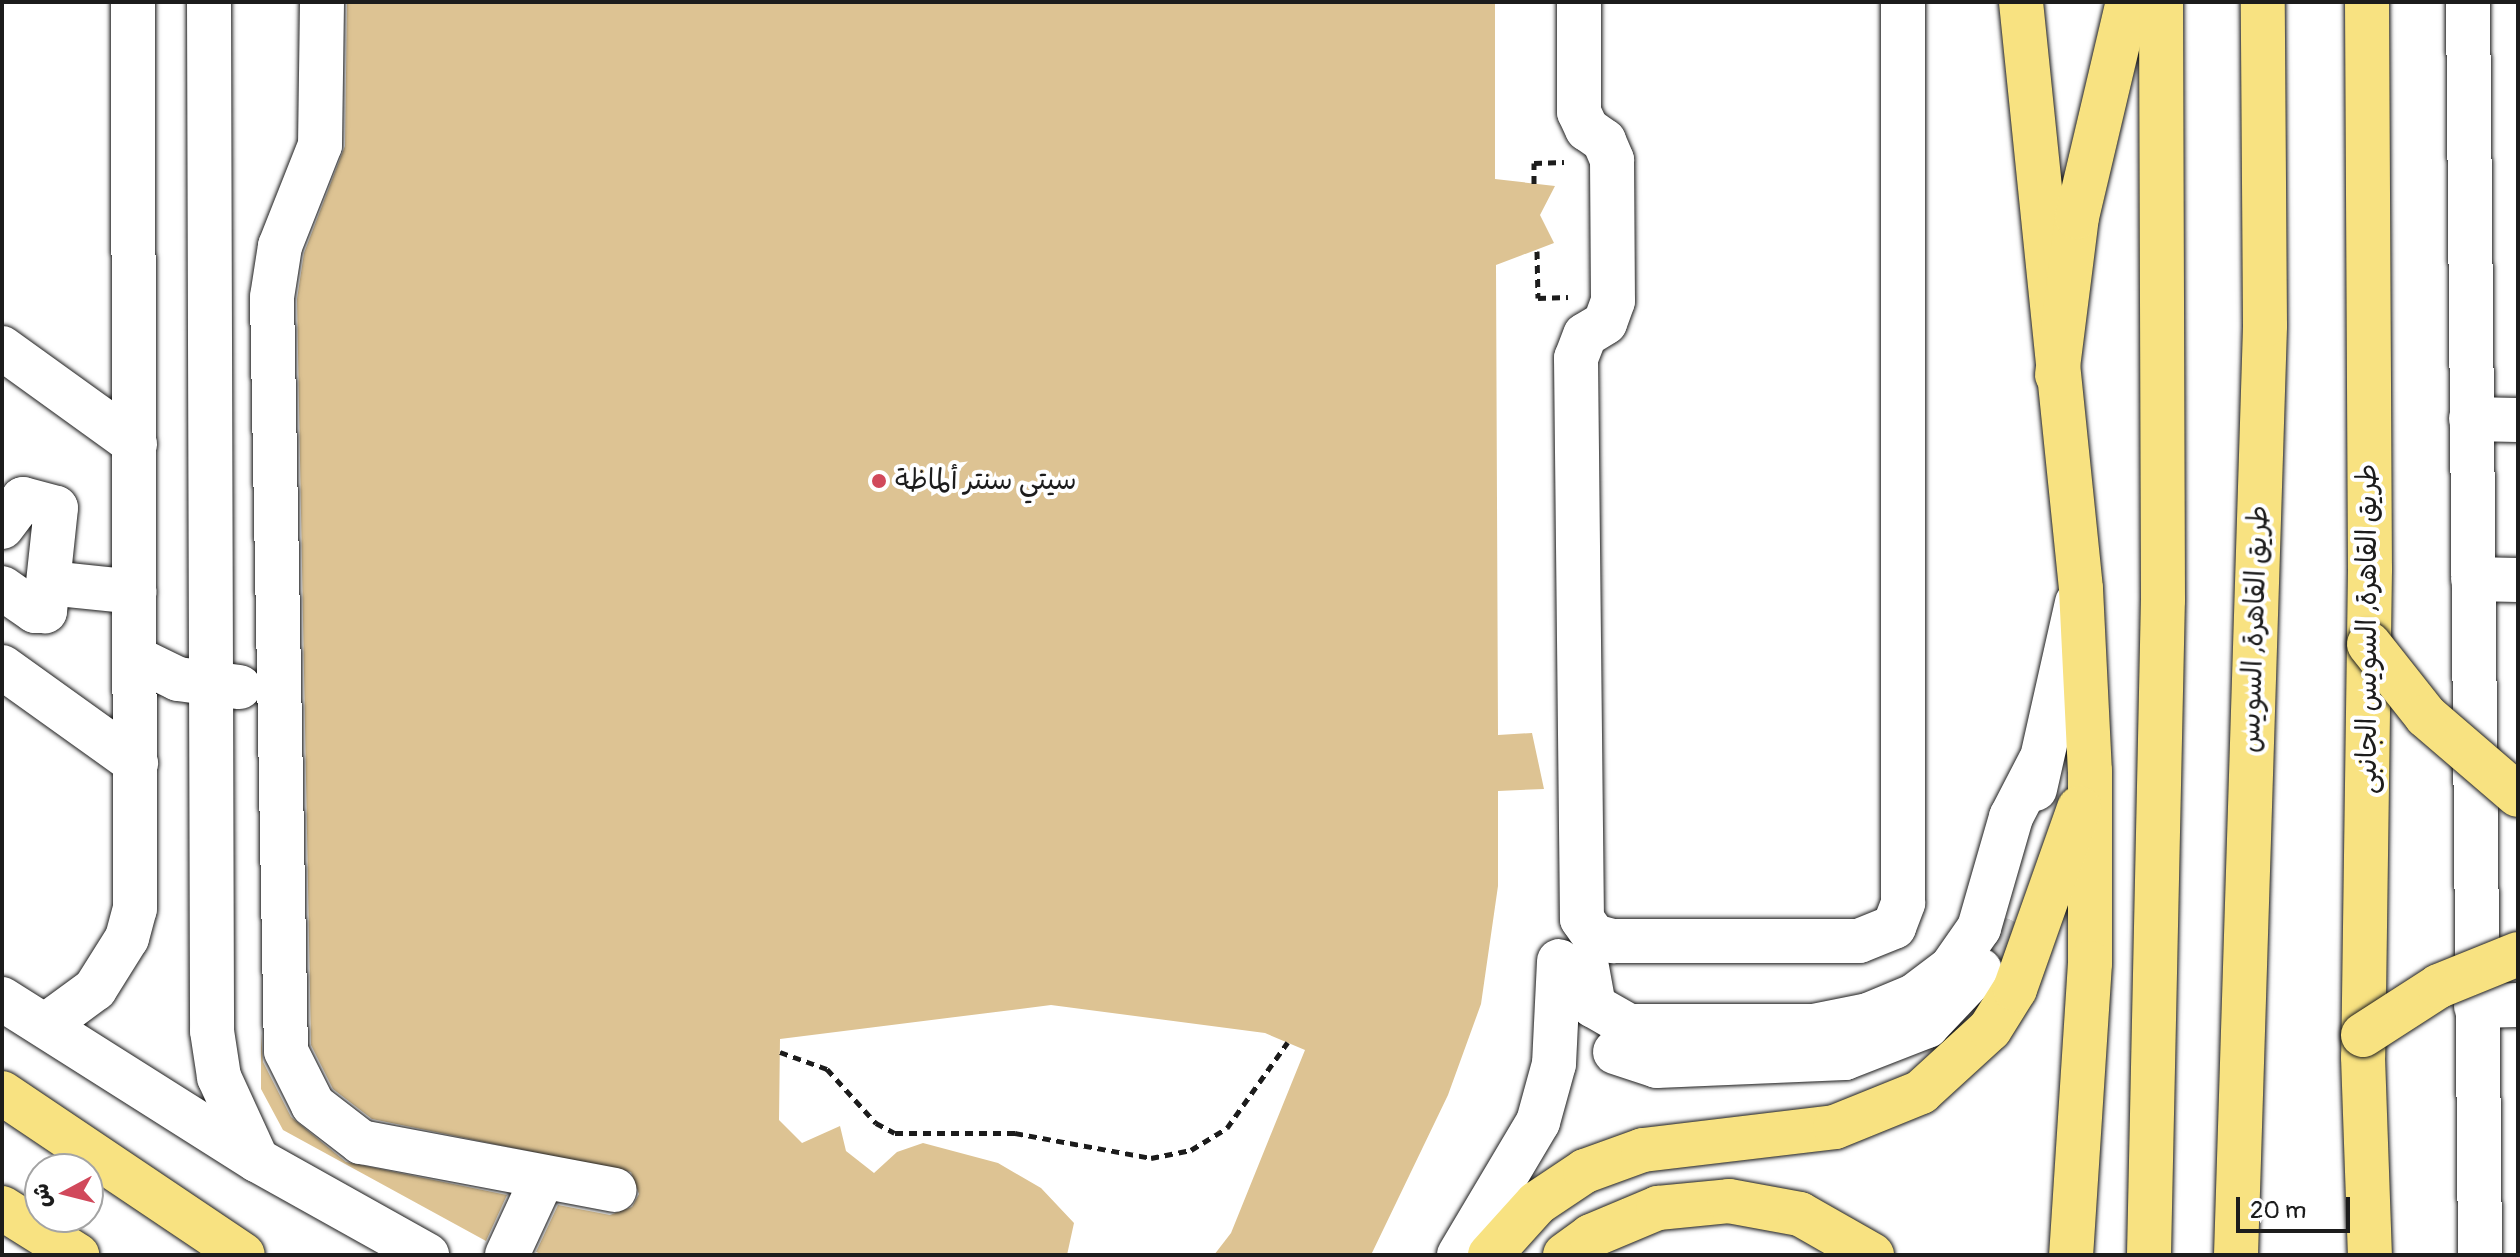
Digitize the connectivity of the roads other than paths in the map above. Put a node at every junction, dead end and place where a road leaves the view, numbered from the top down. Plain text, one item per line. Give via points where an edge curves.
1 (133, 2) edge
2 (209, 2) edge
3 (322, 2) edge
4 (1579, 2) edge
5 (1903, 2) edge
6 (2021, 2) edge
7 (2128, 2) edge
8 (2161, 2) edge
9 (2263, 2) edge
10 (2367, 2) edge
11 (2468, 2) edge
12 (2, 348) edge
13 (2057, 375) junction
14 (2471, 419) junction
15 (2518, 420) edge
16 (135, 444) junction
17 (2, 527) edge
18 (2473, 579) junction
19 (2518, 580) edge
20 (49, 583) junction
21 (2, 588) edge
22 (2081, 589) junction
23 (135, 592) junction
24 (2369, 644) junction
25 (135, 658) junction
26 (2, 667) edge
27 (212, 687) junction
28 (275, 688) junction
29 (2040, 761) junction
30 (136, 763) junction
31 (2090, 771) junction
32 (2518, 795) edge
33 (2009, 911) tunnel mouth
34 (2518, 954) edge
35 (1988, 958) tunnel mouth
36 (2, 999) edge
37 (2497, 1006) edge
38 (46, 1025) junction
39 (2363, 1035) junction
40 (1615, 1052) dead end
41 (2, 1093) edge
42 (257, 1160) junction
43 (543, 1177) junction
44 (614, 1190) dead end
45 (2, 1208) edge
46 (56, 1248) edge
47 (243, 1255) edge
48 (427, 1255) edge
49 (507, 1255) edge
50 (1459, 1255) edge
51 (1490, 1255) edge
52 (1565, 1255) edge
53 (1872, 1255) edge
54 (2071, 1255) edge
55 (2149, 1255) edge
56 (2236, 1255) edge
57 (2370, 1255) edge
58 (2480, 1255) edge

1 - 16 street
2 - 27 street
3 - 28 street via 320,145 280,246 272,297
4 - 5 street via 1579,112 1587,129 1604,141 1612,160 1613,295 1612,313 1585,335 1576,358 1582,919 1594,936 1613,941 1859,941 1884,936 1903,903
6 - 13 main road
7 - 13 main road via 2080,201
8 - 55 main road via 2163,600
9 - 56 main road, طريق القاهرة, السويس via 2265,325
10 - 24 main road, طريق القاهرة, السويس الجانبى
11 - 14 street
12 - 16 street
13 - 22 main road
14 - 15 street
14 - 18 street
16 - 23 street
17 - 20 street via 23,499 56,508
18 - 19 street
18 - 37 street
20 - 21 street via 42,613
20 - 23 street
22 - 29 street
22 - 31 main road
23 - 25 street
24 - 32 main road, bridge via 2426,716
24 - 39 main road, طريق القاهرة, السويس الجانبى
25 - 27 street via 178,679
25 - 30 street
26 - 30 street
27 - 28 street
27 - 42 street via 212,1031 219,1077
28 - 43 street via 283,1020 296,1080 313,1105 361,1142
29 - 33 street
29 - 50 street via 2011,817 1979,928 1951,968 1914,996 1868,1015 1813,1026 1629,1026 1594,1006 1572,962 1538,1122
30 - 38 street via 137,879 127,938 95,989
31 - 51 main road via 2033,952 1990,1029 1958,1064 1921,1092 1835,1127 1643,1150 1585,1171 1537,1203
31 - 54 main road via 2090,963
34 - 39 main road, bridge via 2439,986
35 - 40 street via 1951,1007 1874,1051 1808,1063 1657,1066
36 - 38 street
37 - 58 street
38 - 42 street
39 - 57 main road, طريق القاهرة, السويس الجانبى
41 - 47 main road
42 - 48 street
43 - 44 street
43 - 49 street
45 - 46 main road
52 - 53 main road via 1624,1220 1658,1208 1729,1201 1800,1214

